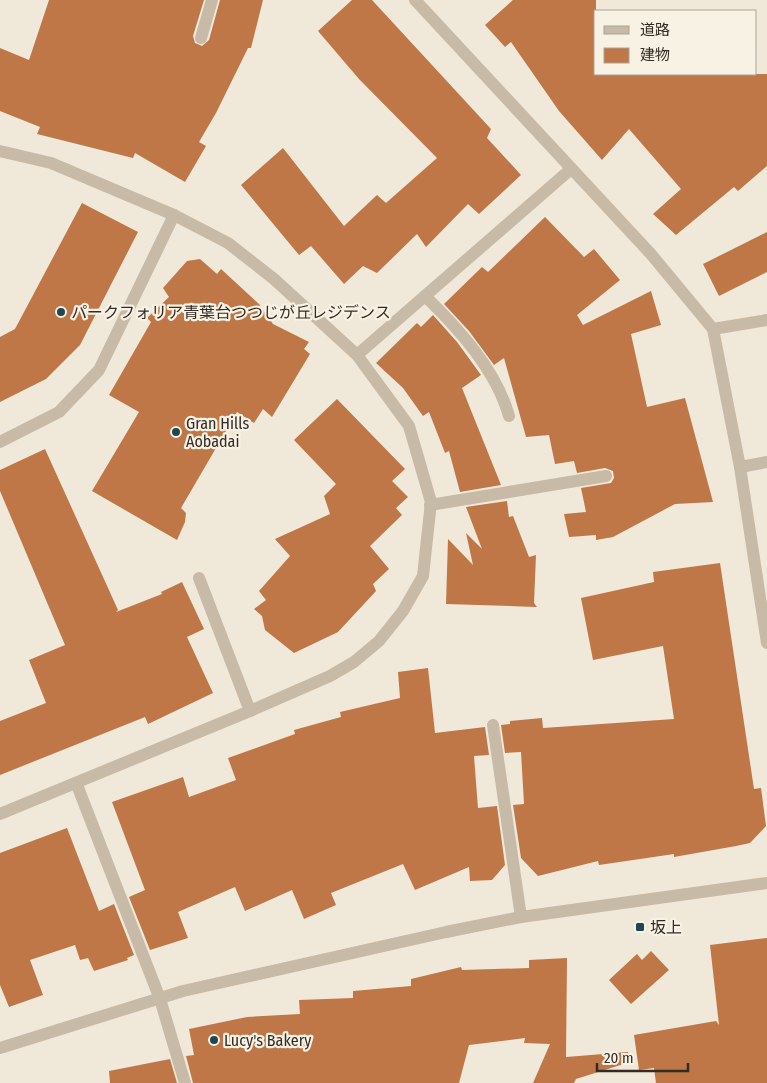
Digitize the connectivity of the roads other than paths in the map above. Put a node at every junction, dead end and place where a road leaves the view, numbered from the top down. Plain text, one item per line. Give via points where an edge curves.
1 (212, 0) edge
2 (415, 0) edge
3 (201, 38) dead end
4 (0, 151) edge
5 (571, 169) junction
6 (174, 215) junction
7 (426, 296) junction
8 (767, 320) edge
9 (713, 329) junction
10 (357, 355) junction
11 (509, 416) dead end
12 (0, 442) edge
13 (767, 462) edge
14 (740, 467) junction
15 (606, 476) dead end
16 (430, 505) junction
17 (199, 578) dead end
18 (762, 578) edge
19 (767, 643) edge
20 (250, 711) junction
21 (493, 725) dead end
22 (77, 784) junction
23 (0, 814) edge
24 (767, 883) edge
25 (521, 916) junction
26 (160, 998) junction
27 (0, 1048) edge
28 (185, 1083) edge

1 - 3 street
2 - 5 street
4 - 6 street via 51,163
5 - 7 street
5 - 9 street via 650,253
6 - 10 street via 228,243 274,279
6 - 12 street via 99,370 59,412
7 - 10 street
7 - 11 street via 475,352 504,400
8 - 9 street
9 - 14 street
10 - 16 street via 409,426
13 - 14 street
14 - 18 street
15 - 16 street
16 - 20 street via 422,576 380,641 330,676
17 - 20 street
18 - 19 street
20 - 22 street
21 - 25 street
22 - 23 street
22 - 26 street
24 - 25 street
25 - 26 street
26 - 27 street
26 - 28 street

